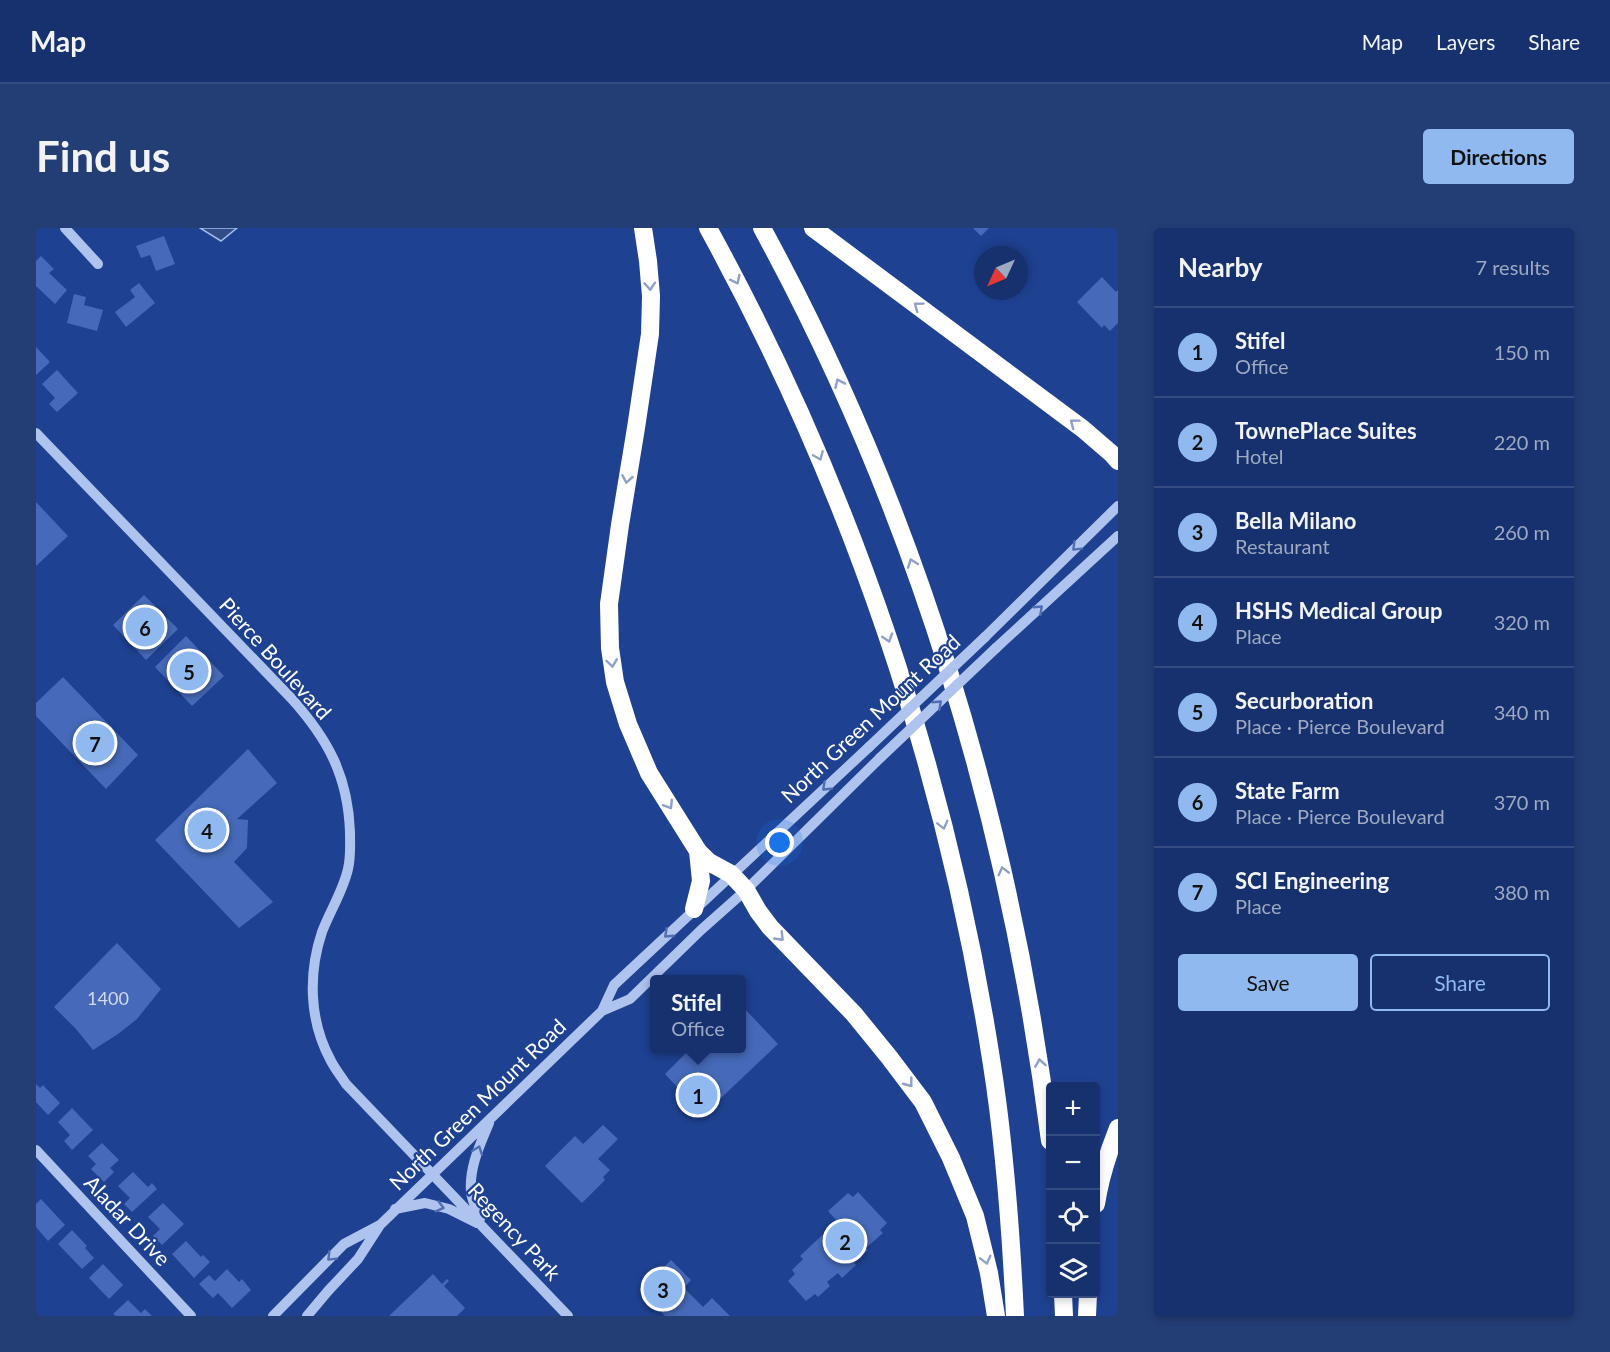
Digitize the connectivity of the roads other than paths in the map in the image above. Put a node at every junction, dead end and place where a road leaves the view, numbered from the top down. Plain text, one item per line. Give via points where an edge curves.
1 (64, 228) edge
2 (643, 228) edge
3 (708, 228) edge
4 (762, 228) edge
5 (813, 228) edge
6 (98, 264) dead end
7 (36, 433) edge
8 (1118, 461) edge
9 (1118, 506) edge
10 (1118, 536) edge
11 (698, 851) junction
12 (731, 874) junction
13 (746, 890) junction
14 (694, 909) junction
15 (655, 975) edge
16 (650, 980) edge
17 (602, 1011) junction
18 (491, 1117) junction
19 (1118, 1128) edge
20 (1049, 1136) edge
21 (36, 1150) edge
22 (433, 1173) junction
23 (1098, 1190) edge
24 (395, 1209) junction
25 (380, 1225) junction
26 (482, 1225) junction
27 (1063, 1298) edge
28 (1088, 1298) edge
29 (191, 1316) edge
30 (273, 1316) edge
31 (307, 1316) edge
32 (568, 1316) edge
33 (996, 1316) edge
34 (1015, 1316) edge
35 (1064, 1316) edge
36 (1087, 1316) edge

1 - 6 street
2 -> 11 highway via 651,296 650,334 609,604 610,648 628,724 649,773
3 -> 34 highway via 793,395 855,543 899,671 938,804 961,898 992,1067 1009,1214
20 -> 4 highway via 1008,889 981,780 930,611 849,407
8 -> 5 highway via 1083,429
7 - 22 street, Pierce Boulevard via 291,698 333,755 349,811 349,863 316,954 312,979 320,1034 346,1084
9 -> 12 street, North Green Mount Road, bridge via 985,637
13 -> 10 street, North Green Mount Road, bridge via 880,758
11 - 12 highway
11 - 14 highway via 701,881
12 - 13 highway
12 - 14 street, North Green Mount Road
13 - 15 street, North Green Mount Road
13 -> 33 highway via 770,927 854,1014 923,1102 975,1216
14 -> 17 street, North Green Mount Road via 614,984
16 - 17 street, North Green Mount Road via 630,999
17 - 18 street, North Green Mount Road
18 - 22 street, North Green Mount Road
26 -> 18 street via 471,1193 472,1174
19 - 23 highway
21 - 29 street, Aladar Drive
22 - 24 street, North Green Mount Road
22 - 26 street, Regency Park
24 - 25 street, North Green Mount Road
24 -> 26 street via 425,1203
25 -> 30 street, North Green Mount Road via 344,1244
25 - 31 street, North Green Mount Road via 358,1259
26 - 32 street, Regency Park
27 - 35 highway
28 - 36 highway

